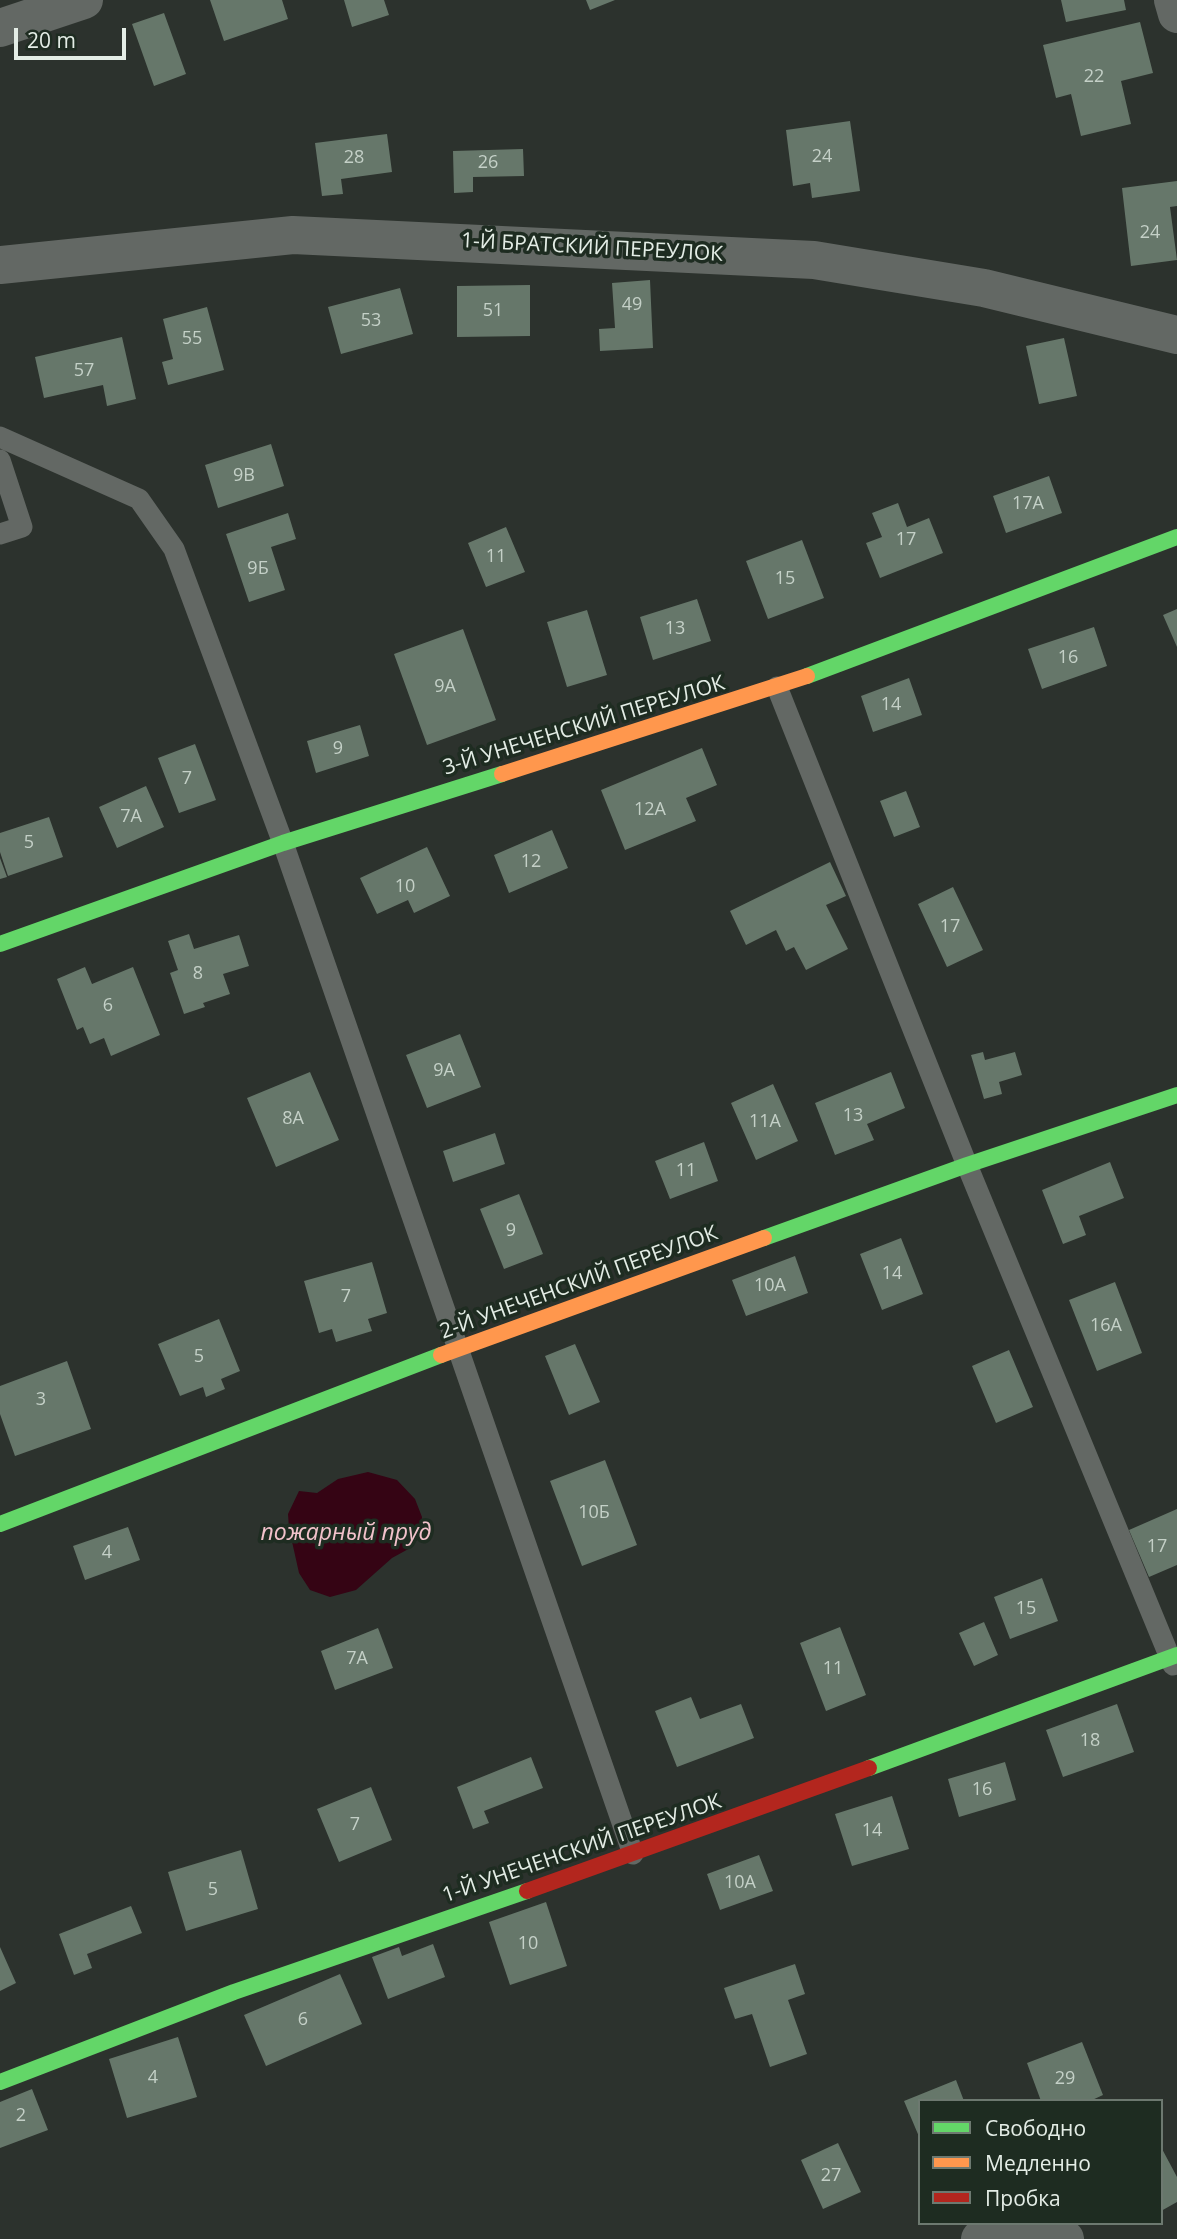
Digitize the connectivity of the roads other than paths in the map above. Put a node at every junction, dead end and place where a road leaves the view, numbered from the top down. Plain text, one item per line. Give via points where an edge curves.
1 (84, 0) edge
2 (1173, 0) edge
3 (1177, 14) edge
4 (0, 28) edge
5 (0, 265) edge
6 (1177, 335) edge
7 (0, 437) edge
8 (0, 460) edge
9 (0, 534) edge
10 (1177, 537) edge
11 (777, 687) junction
12 (283, 843) junction
13 (0, 944) edge
14 (1177, 1095) edge
15 (967, 1165) junction
16 (457, 1349) junction
17 (0, 1524) edge
18 (1175, 1662) edge
19 (633, 1854) junction
20 (0, 2082) edge
21 (980, 2239) edge
22 (1065, 2239) edge

1 - 4 street
2 - 3 street
5 - 6 street, 1-Й БРАТСКИЙ ПЕРЕУЛОК via 293,235 814,260 984,288
7 - 12 lane via 139,499 174,549
8 - 9 lane via 22,527
10 - 11 street, 3-Й УНЕЧЕНСКИЙ ПЕРЕУЛОК
11 - 12 street, 3-Й УНЕЧЕНСКИЙ ПЕРЕУЛОК
11 - 15 lane
12 - 13 street, 3-Й УНЕЧЕНСКИЙ ПЕРЕУЛОК
12 - 16 lane
14 - 15 street, 2-Й УНЕЧЕНСКИЙ ПЕРЕУЛОК
15 - 16 street, 2-Й УНЕЧЕНСКИЙ ПЕРЕУЛОК
15 - 18 lane
16 - 17 street, 2-Й УНЕЧЕНСКИЙ ПЕРЕУЛОК
16 - 19 lane
18 - 19 street, 1-Й УНЕЧЕНСКИЙ ПЕРЕУЛОК
19 - 20 street, 1-Й УНЕЧЕНСКИЙ ПЕРЕУЛОК via 234,1992
21 - 22 street via 1026,2227

